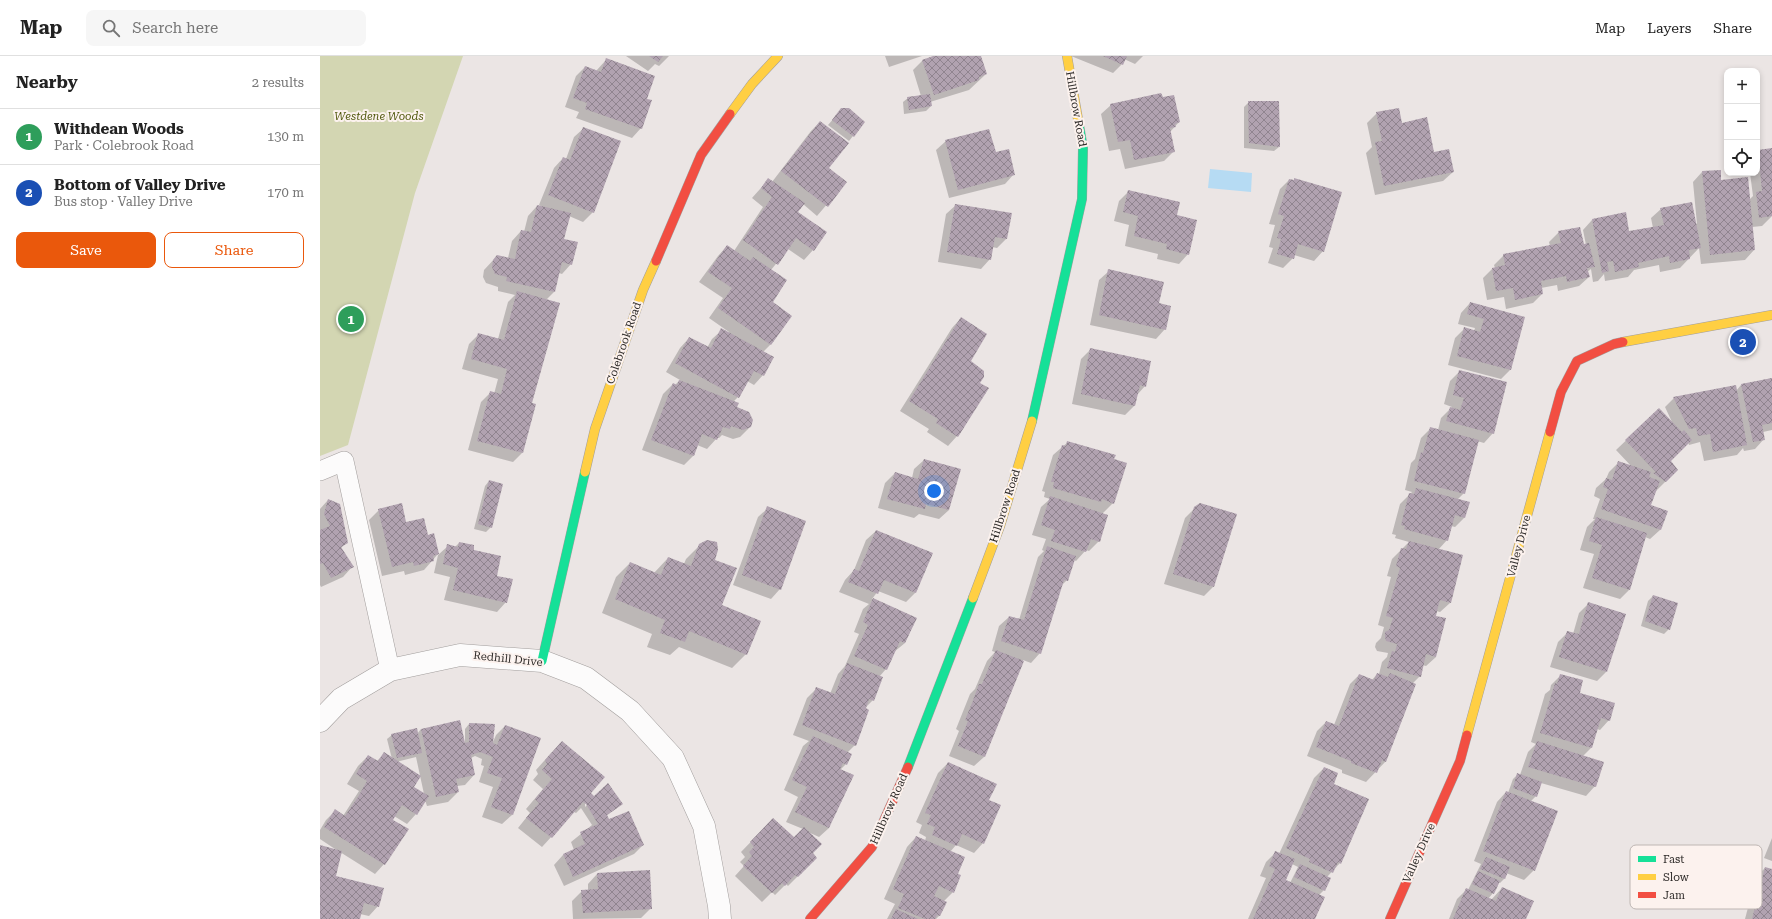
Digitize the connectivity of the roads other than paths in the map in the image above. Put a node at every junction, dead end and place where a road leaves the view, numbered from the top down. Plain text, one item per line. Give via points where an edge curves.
1 (778, 56) edge
2 (1067, 56) edge
3 (1772, 315) edge
4 (320, 471) edge
5 (542, 661) junction
6 (390, 670) junction
7 (330, 700) edge
8 (320, 721) edge
9 (720, 919) edge
10 (810, 919) edge
11 (1390, 919) edge

1 - 5 street, Colebrook Road via 752,84 701,155 643,290 595,429
2 - 10 street, Hillbrow Road via 1083,148 1082,199 1033,417 1000,526 910,763 872,848
3 - 11 street, Valley Drive via 1614,344 1577,361 1561,392 1460,762
4 - 6 lane via 344,461
5 - 6 street, Redhill Drive via 460,655
5 - 9 street, Redhill Drive via 586,678 630,711 673,758 704,826
6 - 7 street, Redhill Drive
7 - 8 street, Redhill Drive

